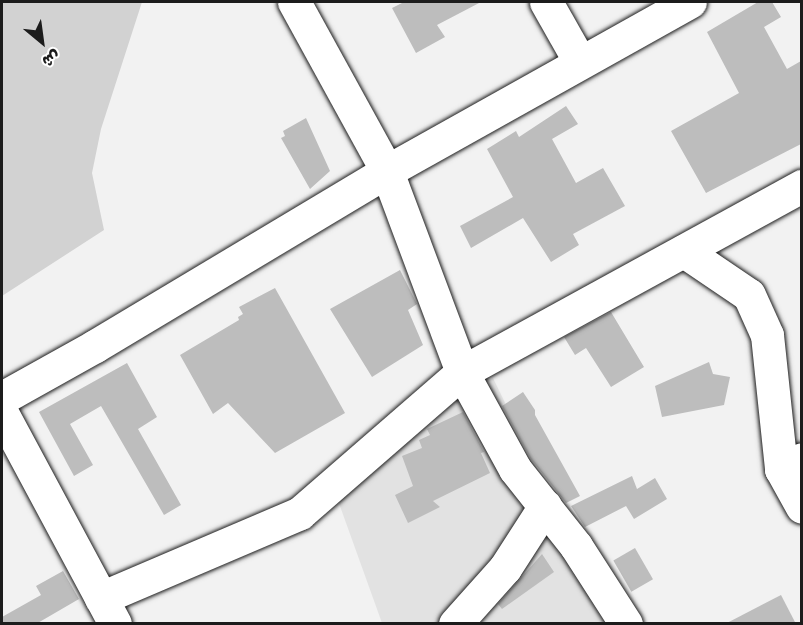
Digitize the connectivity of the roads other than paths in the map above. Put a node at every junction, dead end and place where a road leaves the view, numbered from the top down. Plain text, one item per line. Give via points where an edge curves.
1 (294, 2) edge
2 (546, 2) edge
3 (690, 2) edge
4 (580, 62) junction
5 (387, 171) junction
6 (801, 186) edge
7 (684, 251) junction
8 (462, 372) junction
9 (2, 398) edge
10 (2, 413) edge
11 (791, 464) edge
12 (545, 506) junction
13 (801, 507) edge
14 (108, 611) edge
15 (455, 624) edge
16 (626, 624) edge

1 - 5 street
2 - 4 street
3 - 4 street
4 - 5 street
5 - 8 street
5 - 9 street
6 - 7 street
7 - 8 street
7 - 11 street via 749,295 767,335
8 - 12 street via 515,469
8 - 14 street via 300,513
10 - 14 street
11 - 13 street
12 - 15 street via 505,568
12 - 16 street

